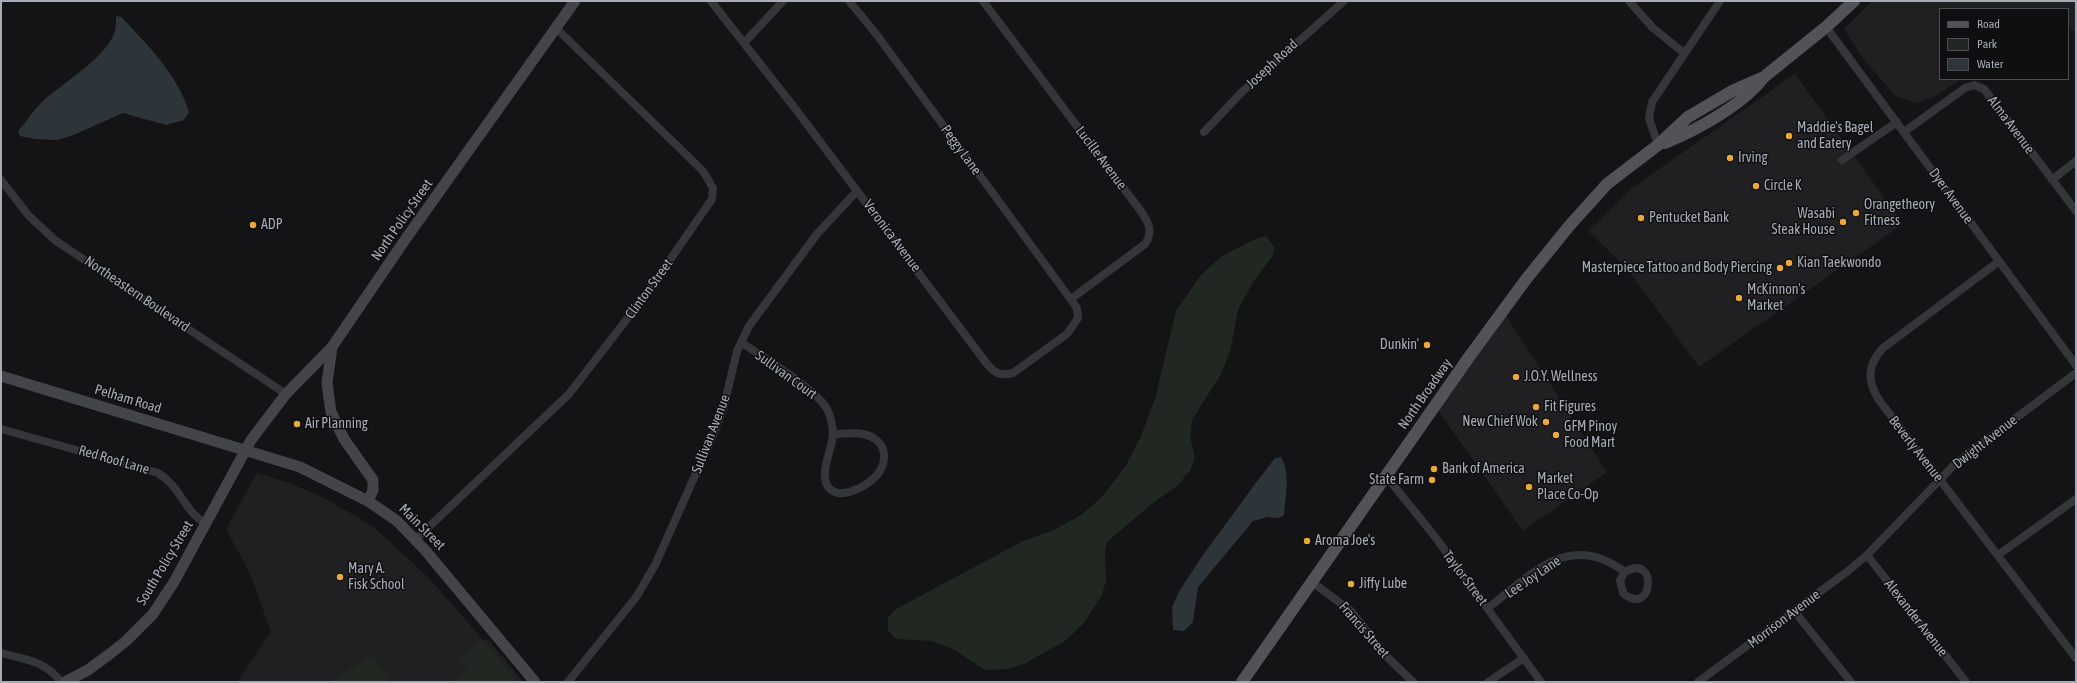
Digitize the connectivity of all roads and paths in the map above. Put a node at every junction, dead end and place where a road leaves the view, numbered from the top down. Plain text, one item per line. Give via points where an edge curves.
1 (575, 1) edge
2 (711, 1) edge
3 (782, 1) edge
4 (849, 1) edge
5 (983, 1) edge
6 (1344, 1) edge
7 (1630, 1) edge
8 (1720, 1) edge
9 (1854, 1) edge
10 (1826, 27) junction
11 (557, 29) junction
12 (744, 43) junction
13 (1684, 53) junction
14 (1897, 122) junction
15 (1204, 132) dead end
16 (1904, 132) junction
17 (1658, 145) junction
18 (1842, 160) dead end
19 (2076, 161) edge
20 (1, 180) edge
21 (2052, 180) junction
22 (857, 191) junction
23 (2076, 211) edge
24 (1998, 262) junction
25 (1071, 299) junction
26 (741, 342) junction
27 (332, 347) junction
28 (2076, 365) edge
29 (2076, 373) edge
30 (1, 376) edge
31 (286, 394) junction
32 (1, 429) edge
33 (833, 434) junction
34 (245, 451) junction
35 (1386, 476) junction
36 (1939, 479) junction
37 (368, 500) junction
38 (2076, 500) edge
39 (206, 524) junction
40 (415, 540) junction
41 (1867, 555) junction
42 (1998, 555) junction
43 (1625, 572) dead end
44 (1312, 582) junction
45 (1488, 608) junction
46 (1795, 612) junction
47 (1, 652) edge
48 (1524, 658) junction
49 (2076, 658) edge
50 (61, 682) edge
51 (65, 682) edge
52 (535, 682) edge
53 (568, 682) edge
54 (1242, 682) edge
55 (1413, 682) edge
56 (1488, 682) edge
57 (1541, 682) edge
58 (1698, 682) edge
59 (1851, 682) edge
60 (1966, 682) edge

1 - 11 street, North Policy Street
2 - 12 street, Veronica Avenue
3 - 12 street
4 - 25 street, Peggy Lane via 877,35
5 - 25 street, Lucille Avenue via 1150,226 1149,238 1145,244
6 - 15 street, Joseph Road via 1242,92
7 - 13 street via 1654,28
8 - 13 street
9 - 10 main road, North Broadway
10 - 14 street, Dyer Avenue
10 - 17 main road, North Broadway via 1764,77 1734,90 1688,117
11 - 27 street, North Policy Street
11 - 40 street, Clinton Street via 703,171 713,188 712,199 647,293 569,394
12 - 22 street, Veronica Avenue
13 - 17 street via 1650,107 1650,124
14 - 16 street, Dyer Avenue
14 - 18 street
16 - 21 street, Alma Avenue via 1957,93 1974,85 1984,89
16 - 24 street, Dyer Avenue
17 - 35 main road, North Broadway via 1607,184 1570,225 1503,311
19 - 21 street
20 - 31 street, Northeastern Boulevard via 29,216 56,240
21 - 23 street
22 - 25 street, Veronica Avenue via 994,372 1004,376 1013,373 1067,334 1078,318 1077,308
22 - 26 street, Sullivan Avenue via 817,234 749,326
24 - 28 street, Dyer Avenue
24 - 36 street, Beverly Avenue via 1890,342 1876,355 1871,364 1869,374 1874,392
26 - 33 street, Sullivan Court via 818,398 829,414
26 - 53 street, Sullivan Avenue via 714,433 656,563 637,596
27 - 31 street, North Policy Street
27 - 37 street via 327,383 331,412 344,439 373,480 373,490
29 - 36 street, Dwight Avenue via 1968,454
30 - 34 street, Pelham Road
31 - 34 street, North Policy Street
32 - 39 street, Red Roof Lane via 158,473 171,482 192,514
33 - 33 street, Sullivan Court via 825,472 830,489 837,493 845,493 871,481 884,463 885,455 880,444 871,436 862,433
34 - 37 street, Main Street via 300,468
34 - 39 street, South Policy Street
35 - 44 main road, North Broadway
35 - 45 street, Taylor Street
36 - 41 street, Dwight Avenue
36 - 42 street, Beverly Avenue
37 - 40 street, Main Street via 396,521
38 - 42 street
39 - 51 street, South Policy Street via 153,614 111,653 88,670
40 - 52 street, Main Street
41 - 46 street, Morrison Avenue
41 - 60 street, Alexander Avenue
42 - 49 street, Beverly Avenue
43 - 45 street, Lee Joy Lane via 1607,560 1594,556 1562,556 1537,571
44 - 54 main road, North Broadway
44 - 55 street, Francis Street via 1350,611 1384,654
45 - 48 street, Taylor Street
46 - 58 street, Morrison Avenue
46 - 59 street
47 - 50 street via 40,663
48 - 56 street
48 - 57 street, Taylor Street

